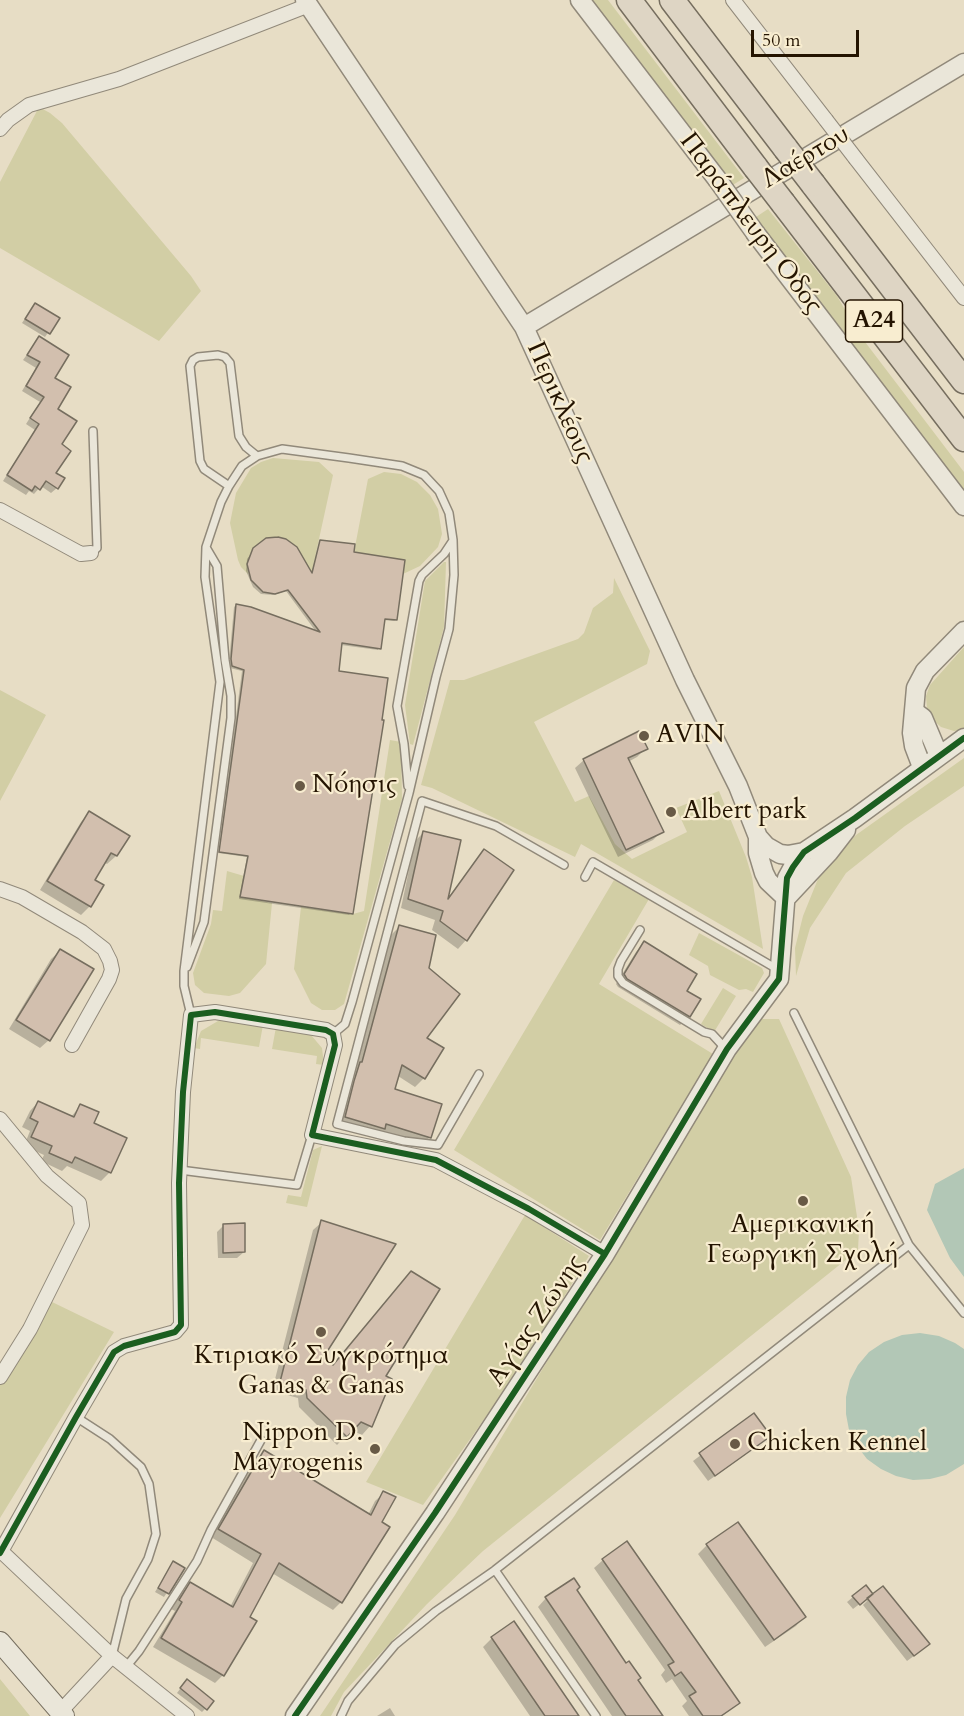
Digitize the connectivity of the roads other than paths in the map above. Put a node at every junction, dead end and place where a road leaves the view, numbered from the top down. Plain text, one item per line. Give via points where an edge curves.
1 (580, 0) edge
2 (628, 0) edge
3 (674, 0) edge
4 (733, 0) edge
5 (307, 3) edge
6 (964, 63) edge
7 (0, 129) edge
8 (964, 298) edge
9 (524, 327) junction
10 (964, 381) edge
11 (93, 432) dead end
12 (964, 439) edge
13 (257, 456) junction
14 (229, 486) junction
15 (964, 506) edge
16 (0, 510) edge
17 (453, 540) junction
18 (206, 547) junction
19 (91, 553) joint
20 (964, 631) edge
21 (915, 712) junction
22 (930, 733) junction
23 (964, 737) edge
24 (939, 756) junction
25 (922, 767) junction
26 (409, 793) junction
27 (855, 818) junction
28 (762, 842) junction
29 (804, 852) junction
30 (564, 865) dead end
31 (585, 877) dead end
32 (0, 890) edge
33 (786, 898) junction
34 (640, 930) dead end
35 (780, 970) junction
36 (184, 971) junction
37 (794, 1014) dead end
38 (191, 1015) junction
39 (333, 1034) junction
40 (72, 1045) dead end
41 (727, 1049) junction
42 (479, 1074) dead end
43 (0, 1119) edge
44 (312, 1135) junction
45 (180, 1170) junction
46 (909, 1245) junction
47 (605, 1254) junction
48 (964, 1313) edge
49 (0, 1377) edge
50 (76, 1417) junction
51 (261, 1440) dead end
52 (1, 1553) edge
53 (495, 1570) junction
54 (0, 1642) edge
55 (112, 1656) junction
56 (126, 1667) junction
57 (62, 1714) edge
58 (187, 1716) edge
59 (295, 1716) edge
60 (341, 1716) edge
61 (596, 1716) edge

1 - 15 street, Παράπλευρη Οδός, bridge
2 - 12 highway, Α24, bridge
3 - 10 highway, Α24, bridge
4 - 8 street, bridge
5 - 7 street via 119,79 29,105
5 - 9 street, Περικλέους
6 - 9 street, Λαέρτου
9 - 28 street, Περικλέους
11 - 19 lane via 97,548
13 - 14 lane via 242,466
13 - 14 lane via 239,436 230,363 218,355 193,360 190,366 200,461
13 - 17 lane via 282,449 402,466 424,475 440,491 449,513
14 - 18 lane
16 - 19 street via 81,554
17 - 26 lane via 449,629
17 - 26 lane via 419,581 397,706
18 - 36 lane via 206,577 220,682
18 - 36 lane via 218,566 231,718 204,922
20 - 21 street via 918,682
21 - 22 street
21 - 25 street via 912,733
22 - 23 street
22 - 24 street
23 - 24 street
24 - 25 street
25 - 27 street
26 - 39 lane via 352,1002 345,1024
27 - 29 street
27 - 33 street
28 - 29 street via 774,852
28 - 33 street, Περικλέους
29 - 33 street, Αγίας Ζώνης via 787,878
30 - 42 lane via 496,826 422,801 337,1124 404,1141 438,1145
31 - 35 lane via 593,862
32 - 40 street via 22,897 82,932 104,949 110,961 109,979
33 - 35 street, Αγίας Ζώνης
34 - 41 lane via 618,969 623,983 712,1034
35 - 41 street, Αγίας Ζώνης via 779,979
36 - 38 lane
37 - 46 lane
38 - 39 street via 215,1012
38 - 45 street
39 - 44 street via 335,1045
41 - 47 street, Αγίας Ζώνης
43 - 49 street via 47,1176 79,1203 82,1225 30,1329
44 - 45 lane via 297,1185
44 - 47 street via 436,1160
45 - 50 street via 181,1325 175,1332 114,1352
46 - 48 lane
46 - 53 lane
47 - 59 street, Αγίας Ζώνης via 435,1513
50 - 52 street
50 - 55 lane via 110,1439 141,1467 149,1484 156,1534 148,1559 126,1599
51 - 56 lane via 197,1561
52 - 55 street
53 - 60 lane via 395,1645 348,1701
53 - 61 lane
54 - 57 main road
55 - 56 street
55 - 57 street
56 - 58 street

